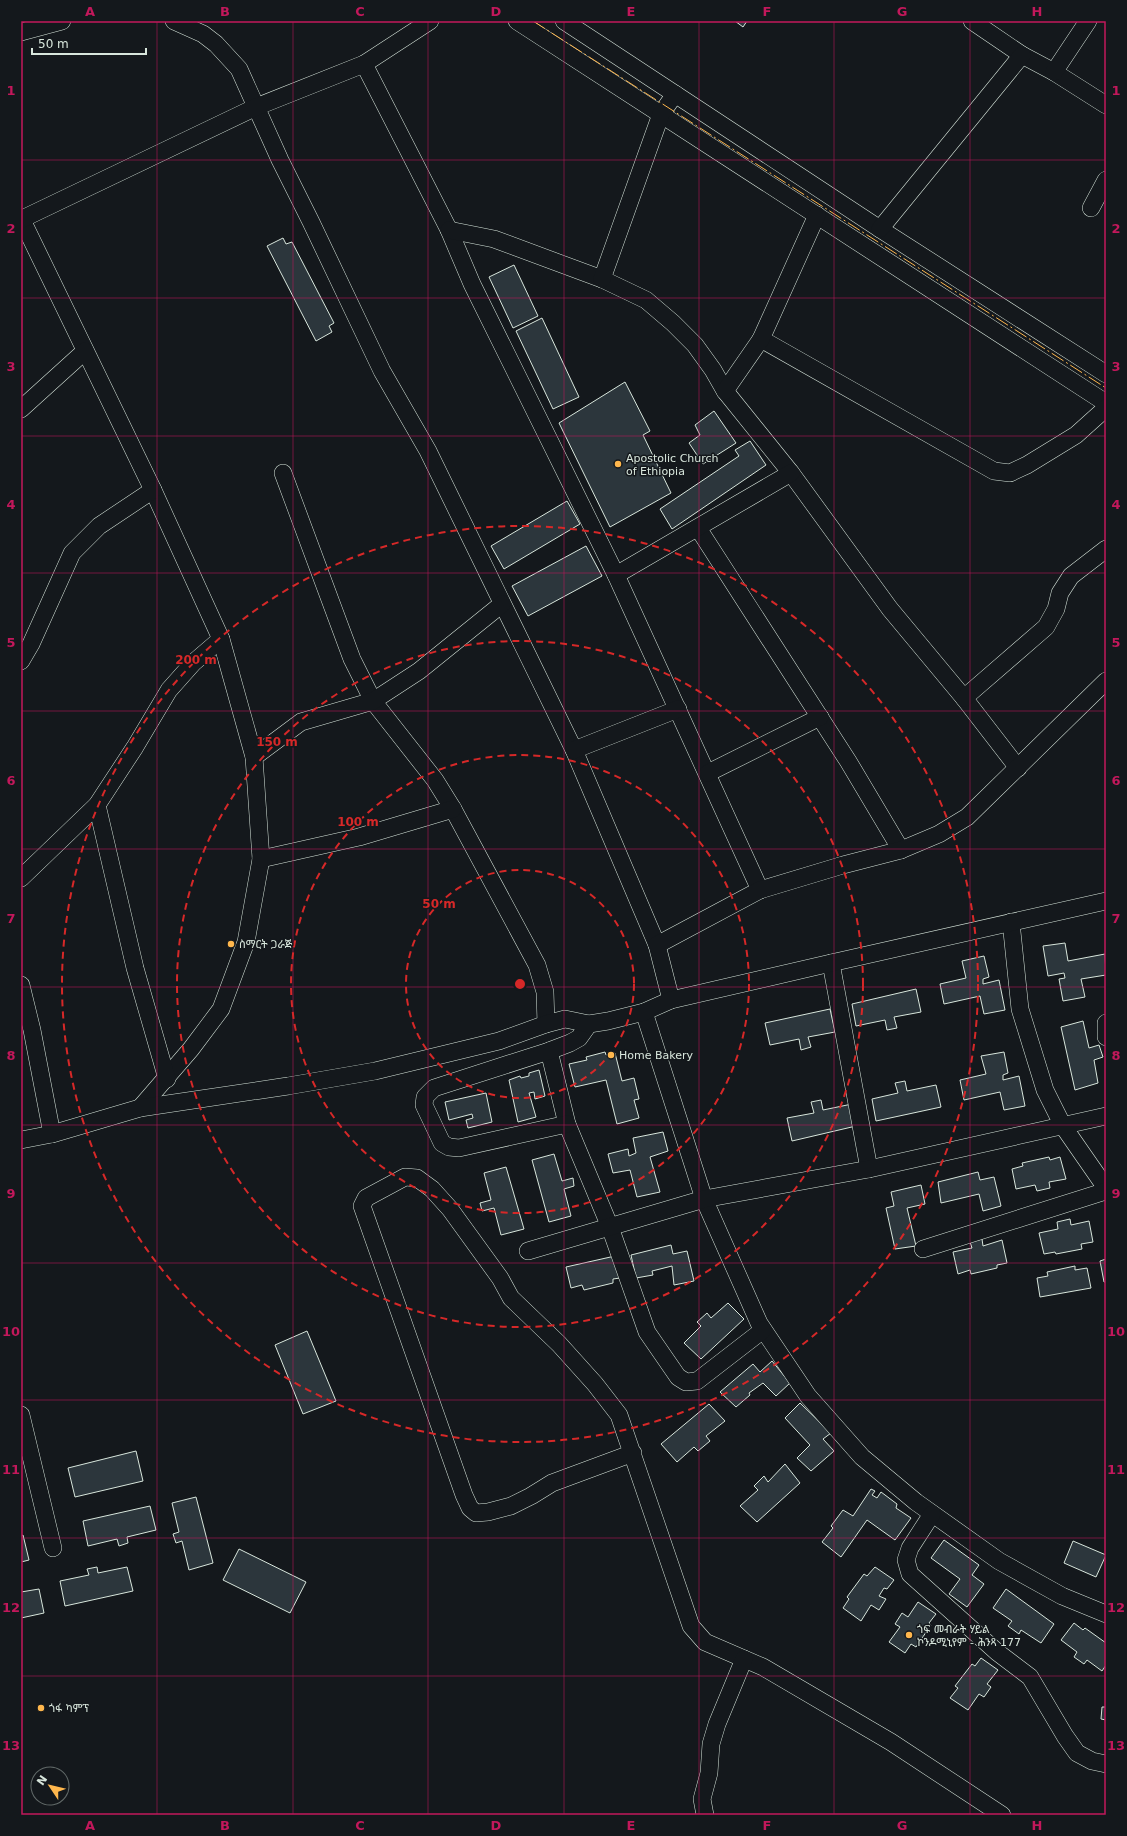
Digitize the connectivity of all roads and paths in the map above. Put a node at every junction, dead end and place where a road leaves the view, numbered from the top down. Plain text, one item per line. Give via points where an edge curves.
1 (62, 21) edge
2 (174, 21) edge
3 (430, 21) edge
4 (517, 21) edge
5 (564, 21) edge
6 (972, 21) edge
7 (1088, 21) edge
8 (21, 32) edge
9 (1022, 55) junction
10 (364, 64) junction
11 (1054, 72) junction
12 (675, 94) junction
13 (1106, 105) edge
14 (256, 107) junction
15 (661, 114) junction
16 (1106, 180) edge
17 (1091, 208) dead end
18 (817, 215) junction
19 (21, 219) edge
20 (880, 229) junction
21 (449, 230) junction
22 (602, 279) junction
23 (761, 339) junction
24 (85, 351) junction
25 (1106, 374) edge
26 (725, 391) junction
27 (1106, 403) edge
28 (1106, 408) edge
29 (21, 409) edge
30 (282, 473) dead end
31 (791, 473) junction
32 (153, 490) junction
33 (698, 528) junction
34 (1106, 548) edge
35 (616, 576) junction
36 (502, 604) junction
37 (221, 639) junction
38 (21, 661) edge
39 (1106, 681) edge
40 (964, 698) junction
41 (373, 701) junction
42 (678, 709) junction
43 (820, 717) junction
44 (574, 750) junction
45 (254, 756) junction
46 (1018, 768) junction
47 (708, 773) junction
48 (97, 805) junction
49 (453, 809) junction
50 (901, 850) junction
51 (261, 859) junction
52 (21, 878) edge
53 (760, 890) junction
54 (1106, 901) edge
55 (1011, 922) junction
56 (657, 945) junction
57 (831, 963) junction
58 (21, 985) edge
59 (671, 1000) junction
60 (644, 1012) junction
61 (1106, 1023) edge
62 (546, 1024) junction
63 (589, 1024) junction
64 (1106, 1036) edge
65 (549, 1051) junction
66 (167, 1079) junction
67 (140, 1108) junction
68 (1106, 1116) edge
69 (567, 1124) junction
70 (1063, 1126) junction
71 (52, 1134) junction
72 (21, 1140) edge
73 (869, 1169) junction
74 (1106, 1190) edge
75 (704, 1200) junction
76 (610, 1227) junction
77 (923, 1249) dead end
78 (528, 1251) dead end
79 (763, 1330) junction
80 (21, 1415) edge
81 (633, 1453) junction
82 (932, 1514) junction
83 (53, 1548) dead end
84 (1106, 1614) edge
85 (744, 1659) junction
86 (1106, 1764) edge
87 (705, 1815) edge
88 (1002, 1815) edge

1 - 8 street
2 - 14 street via 203,34 216,44 238,69
3 - 10 street
4 - 15 street
5 - 12 street
6 - 9 street
7 - 11 street
9 - 11 street
9 - 20 street
10 - 14 street
10 - 21 street
11 - 13 street
12 - 15 street
12 - 20 street
14 - 19 street
14 - 36 street via 382,371 428,451
15 - 18 street
15 - 22 street
16 - 17 street
18 - 23 street
18 - 27 street
19 - 24 street
20 - 25 street
21 - 22 street via 494,239
21 - 35 street via 472,284
22 - 26 street via 646,300 674,323 695,345
23 - 26 street
23 - 28 street via 994,471 1010,473 1027,465 1076,435
24 - 29 street
24 - 32 street
26 - 31 street
30 - 41 street via 352,659
31 - 33 street
31 - 40 street via 890,609
32 - 37 street
32 - 38 street via 98,526 72,553
33 - 35 street
33 - 43 street
34 - 40 street via 1071,576 1060,593 1056,609 1046,627
35 - 42 street
36 - 41 street via 419,671
36 - 44 street
37 - 45 street
37 - 48 street via 193,663 169,690
39 - 46 street
40 - 46 street
41 - 45 street via 302,722
41 - 49 street via 435,780
42 - 44 street
42 - 47 street
43 - 47 street
43 - 50 street
44 - 56 street
45 - 51 street
46 - 50 street via 967,817 939,834
47 - 53 street
48 - 52 street
48 - 66 street via 135,968
49 - 51 street via 359,837
49 - 62 street via 537,965 545,992
50 - 53 street
51 - 66 street via 246,942 221,1009
53 - 56 street
54 - 55 street
55 - 57 street
55 - 70 street via 1020,1009 1045,1090
56 - 59 street
57 - 59 street
57 - 73 street
58 - 71 street
59 - 60 street
60 - 63 street
60 - 75 street
61 - 64 street
62 - 63 street via 565,1019
62 - 67 street via 499,1041 375,1071
63 - 65 street via 580,1038
65 - 69 street
65 - 69 street via 434,1088 425,1097 424,1105 442,1144 449,1147 459,1148
66 - 67 street
67 - 71 street
68 - 70 street
69 - 76 street
70 - 73 street
70 - 74 street
71 - 72 street
73 - 75 street
74 - 77 street
75 - 76 street
75 - 79 street
76 - 78 street
76 - 79 street via 648,1332 678,1377 686,1382 697,1381
79 - 82 street via 808,1396 862,1457
80 - 83 street
81 - 81 street via 619,1415 596,1384 511,1298 500,1278 432,1188 418,1178 405,1177 366,1198 362,1206 470,1508 476,1513 511,1506 552,1483
81 - 85 street via 692,1626 705,1642
82 - 84 street via 999,1561 1062,1596
82 - 86 street via 910,1548 906,1560 910,1574 1030,1678 1078,1753 1092,1761
85 - 87 street via 711,1744 709,1773 702,1799
85 - 88 street via 763,1667 891,1742

